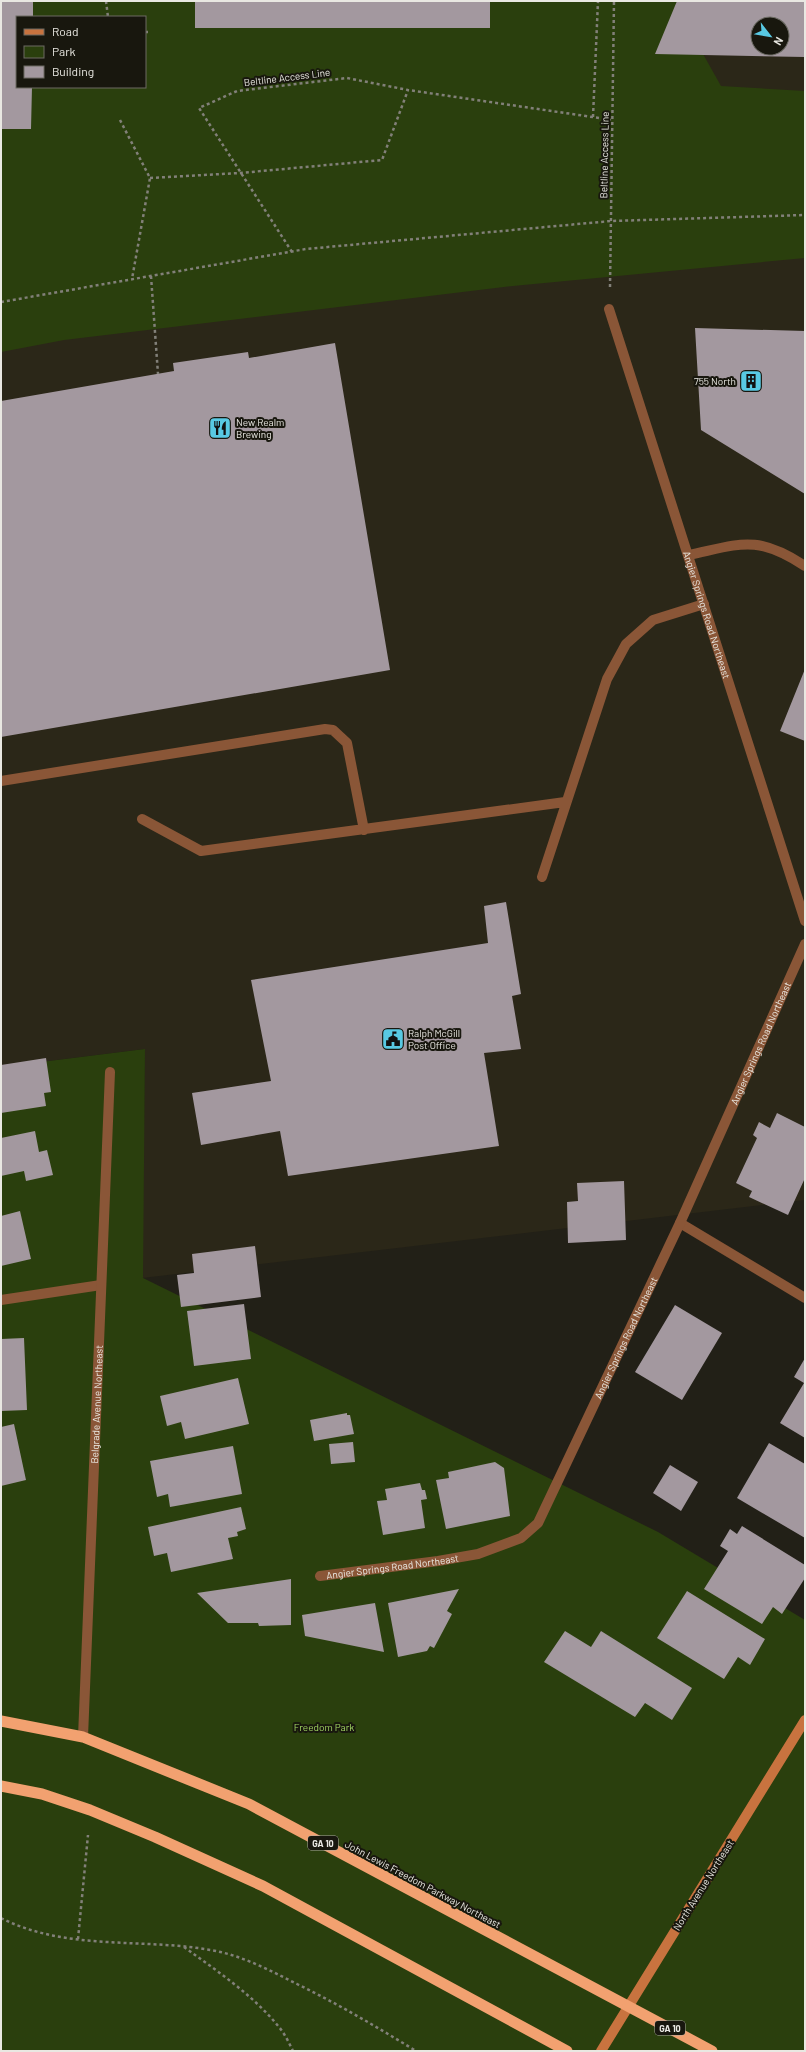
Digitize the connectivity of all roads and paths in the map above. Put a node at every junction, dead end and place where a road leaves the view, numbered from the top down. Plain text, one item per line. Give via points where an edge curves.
1 (106, 1) edge
2 (598, 1) edge
3 (614, 1) edge
4 (108, 16) edge
5 (408, 90) junction
6 (593, 117) junction
7 (120, 120) dead end
8 (613, 120) junction
9 (240, 173) junction
10 (150, 178) junction
11 (805, 215) edge
12 (611, 221) junction
13 (292, 252) junction
14 (151, 276) junction
15 (132, 279) junction
16 (1, 302) edge
17 (609, 309) joint
18 (158, 374) dead end
19 (688, 555) junction
20 (805, 566) edge
21 (704, 604) junction
22 (1, 781) edge
23 (565, 802) junction
24 (142, 819) dead end
25 (364, 830) junction
26 (542, 877) dead end
27 (805, 921) edge
28 (805, 944) edge
29 (110, 1072) dead end
30 (680, 1224) junction
31 (101, 1285) junction
32 (805, 1298) edge
33 (1, 1300) edge
34 (320, 1576) dead end
35 (805, 1720) edge
36 (1, 1721) edge
37 (83, 1737) junction
38 (1, 1786) edge
39 (90, 1810) junction
40 (1, 1918) edge
41 (78, 1939) junction
42 (183, 1947) junction
43 (629, 2005) junction
44 (293, 2051) edge
45 (416, 2051) edge
46 (567, 2051) edge
47 (601, 2051) edge
48 (712, 2051) edge

1 - 4 path
2 - 6 path, Beltline Access Line
3 - 8 path, Beltline Access Line
5 - 6 path, Beltline Access Line
5 - 9 path via 382,160
5 - 9 path, Beltline Access Line via 347,78 237,91 199,108
6 - 8 path
7 - 10 path
8 - 12 path, Beltline Access Line
9 - 10 path
9 - 13 path, Beltline Access Line
10 - 15 path
11 - 12 path
12 - 13 path
12 - 17 path, Beltline Access Line
13 - 14 path
14 - 15 path
14 - 18 path
15 - 16 path
17 - 19 street, Angier Springs Road Northeast
19 - 20 street via 745,543 762,545 786,554
19 - 21 street, Angier Springs Road Northeast
21 - 23 street via 653,620 626,644 607,679
21 - 27 street, Angier Springs Road Northeast
22 - 25 street via 333,730 347,743
23 - 25 street
23 - 26 street
24 - 25 street via 201,851
28 - 30 street, Angier Springs Road Northeast
29 - 31 street, Belgrade Avenue Northeast
30 - 32 street
30 - 34 street, Angier Springs Road Northeast via 538,1523 521,1538 478,1554
31 - 33 street
31 - 37 street, Belgrade Avenue Northeast
35 - 43 main road, North Avenue Northeast
36 - 37 highway, John Lewis Freedom Parkway Northeast / GA 10
37 - 43 highway, John Lewis Freedom Parkway Northeast / GA 10 via 249,1804
38 - 39 highway via 42,1794
39 - 41 path
39 - 46 highway via 263,1886
40 - 41 path via 27,1929
41 - 42 path
42 - 44 path via 257,2003 280,2028
42 - 45 path via 215,1951 259,1965 328,1999
43 - 47 main road, North Avenue Northeast
43 - 48 highway, John Lewis Freedom Parkway Northeast / GA 10

